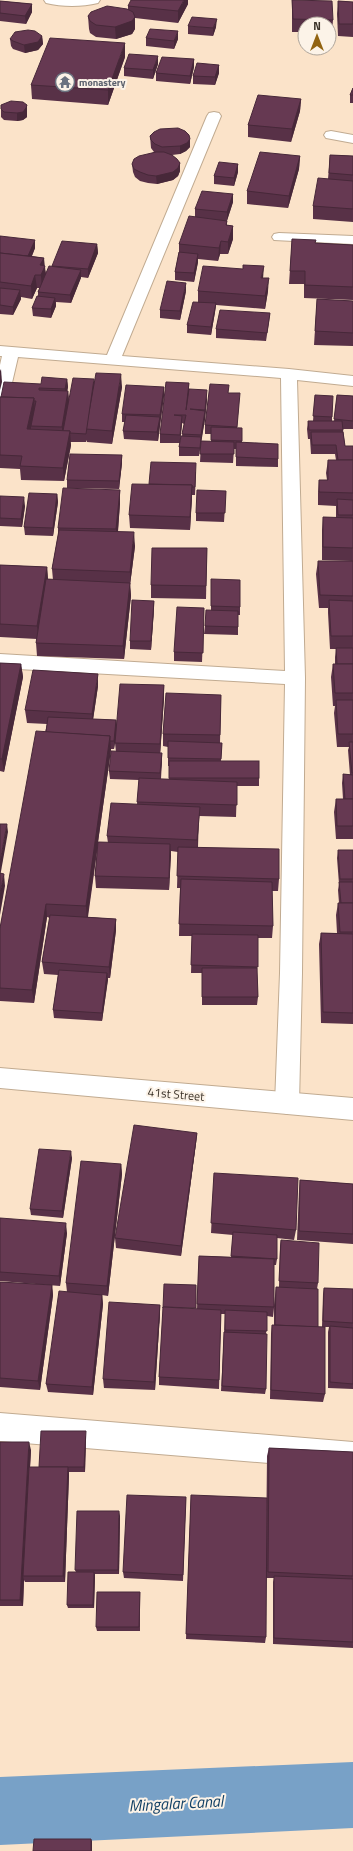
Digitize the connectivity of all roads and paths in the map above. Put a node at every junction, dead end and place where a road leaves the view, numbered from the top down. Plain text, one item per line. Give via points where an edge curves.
1 (50, 0) edge
2 (94, 0) edge
3 (214, 116) dead end
4 (331, 135) dead end
5 (353, 139) edge
6 (279, 237) dead end
7 (353, 240) edge
8 (6, 351) edge
9 (113, 359) junction
10 (290, 374) junction
11 (353, 381) edge
12 (0, 400) edge
13 (0, 661) edge
14 (295, 678) junction
15 (0, 1078) edge
16 (287, 1104) junction
17 (353, 1109) edge
18 (0, 1427) edge
19 (353, 1456) edge

1 - 2 street
3 - 9 street
4 - 5 street
6 - 7 street
8 - 9 street
8 - 12 street
9 - 10 street
10 - 11 street
10 - 14 street
13 - 14 street
14 - 16 street via 292,973
15 - 16 street, 41st Street
16 - 17 street, 41st Street
18 - 19 street

